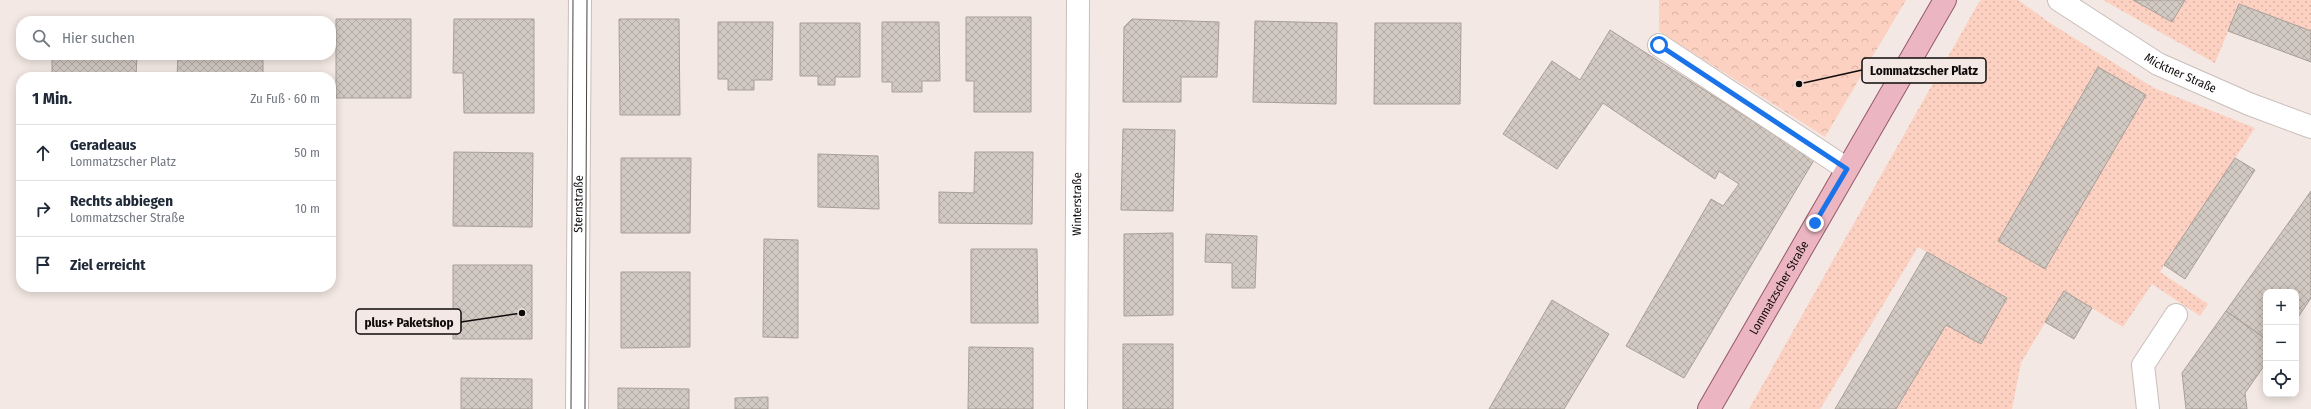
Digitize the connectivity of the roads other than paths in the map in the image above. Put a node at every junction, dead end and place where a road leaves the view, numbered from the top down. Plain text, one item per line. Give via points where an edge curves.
1 (580, 0) edge
2 (1078, 0) edge
3 (1945, 0) edge
4 (2059, 0) edge
5 (1659, 45) dead end
6 (2311, 127) edge
7 (1847, 169) junction
8 (2176, 315) dead end
9 (577, 409) edge
10 (1076, 409) edge
11 (1709, 409) edge
12 (2148, 409) edge

1 - 9 street, Sternstraße
2 - 10 street, Winterstraße
3 - 7 main road, Lommatzscher Straße
4 - 6 street, Micktner Straße via 2158,64 2249,104
5 - 7 street
7 - 11 main road, Lommatzscher Straße
8 - 12 street via 2143,365

